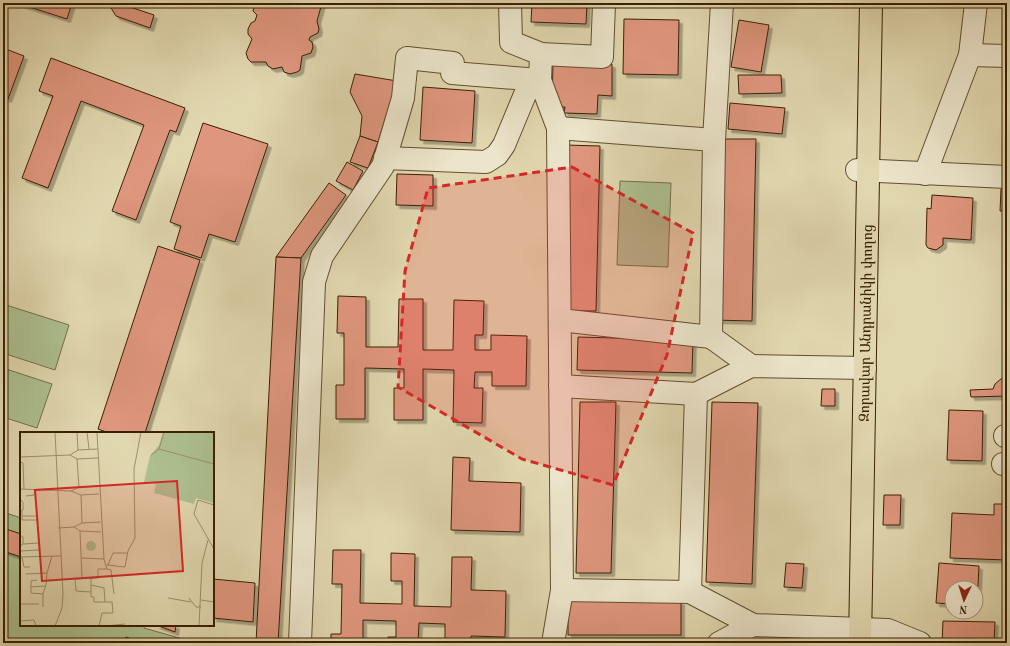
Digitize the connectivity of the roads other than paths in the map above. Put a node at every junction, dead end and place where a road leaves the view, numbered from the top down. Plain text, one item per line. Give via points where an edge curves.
1 (510, 3) edge
2 (604, 3) edge
3 (718, 3) edge
4 (722, 3) edge
5 (733, 3) edge
6 (860, 3) edge
7 (871, 3) edge
8 (976, 3) edge
9 (541, 54) junction
10 (970, 54) junction
11 (1007, 56) edge
12 (535, 80) junction
13 (558, 128) junction
14 (714, 140) junction
15 (385, 158) junction
16 (862, 170) junction
17 (925, 174) junction
18 (1007, 177) edge
19 (560, 320) junction
20 (711, 337) junction
21 (751, 366) junction
22 (859, 369) junction
23 (560, 386) junction
24 (696, 394) junction
25 (562, 590) junction
26 (690, 592) junction
27 (753, 625) junction
28 (855, 636) edge
29 (300, 643) edge
30 (553, 643) edge
31 (718, 643) edge
32 (920, 643) edge

1 - 9 lane via 511,42
2 - 9 lane via 602,57
3 - 4 lane
4 - 5 lane
4 - 14 lane
6 - 16 main road, Զորավար Անդրանիկի փողոց
7 - 16 main road, Զորավար Անդրանիկի փողոց
8 - 10 lane
9 - 12 lane
10 - 11 lane
10 - 17 lane
12 - 13 lane
12 - 15 lane via 504,145 497,156 486,162
12 - 15 lane via 452,73 453,63 407,58 403,98
13 - 14 lane
13 - 19 lane
14 - 20 lane
15 - 29 lane via 383,166 322,256 314,282
16 - 17 lane
16 - 22 main road, Զորավար Անդրանիկի փողոց
17 - 18 lane
19 - 20 lane
19 - 23 lane
20 - 21 lane
21 - 22 lane
21 - 24 lane
22 - 28 main road, Զորավար Անդրանիկի փողոց
23 - 24 lane
23 - 25 lane
24 - 26 lane
25 - 26 lane
25 - 30 lane
26 - 27 lane
27 - 28 lane
27 - 31 lane
28 - 32 lane via 888,630

